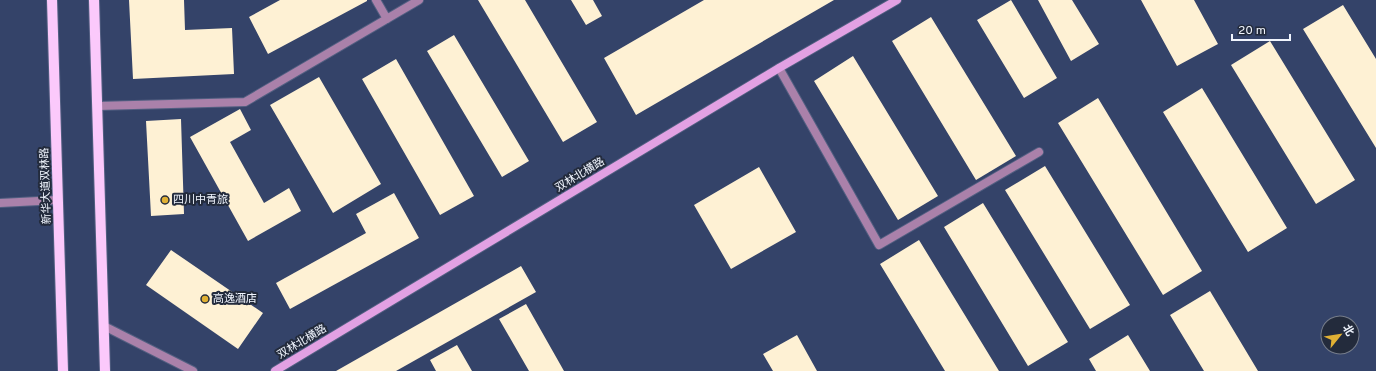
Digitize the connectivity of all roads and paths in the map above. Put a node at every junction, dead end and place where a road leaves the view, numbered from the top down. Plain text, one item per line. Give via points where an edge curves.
1 (52, 0) edge
2 (94, 0) edge
3 (376, 0) edge
4 (419, 0) edge
5 (897, 0) edge
6 (386, 19) junction
7 (779, 68) junction
8 (97, 106) junction
9 (1039, 152) dead end
10 (58, 200) junction
11 (0, 203) edge
12 (104, 326) junction
13 (63, 371) edge
14 (105, 371) edge
15 (193, 371) edge
16 (275, 371) edge

1 - 10 main road, 新华大道双林路
2 - 8 main road
3 - 6 street
4 - 6 street
5 - 7 street, 双林北横路
6 - 8 street via 245,102
7 - 9 street via 879,245
7 - 16 street, 双林北横路
8 - 12 main road
10 - 11 street
10 - 13 main road, 新华大道双林路
12 - 14 main road
12 - 15 street

